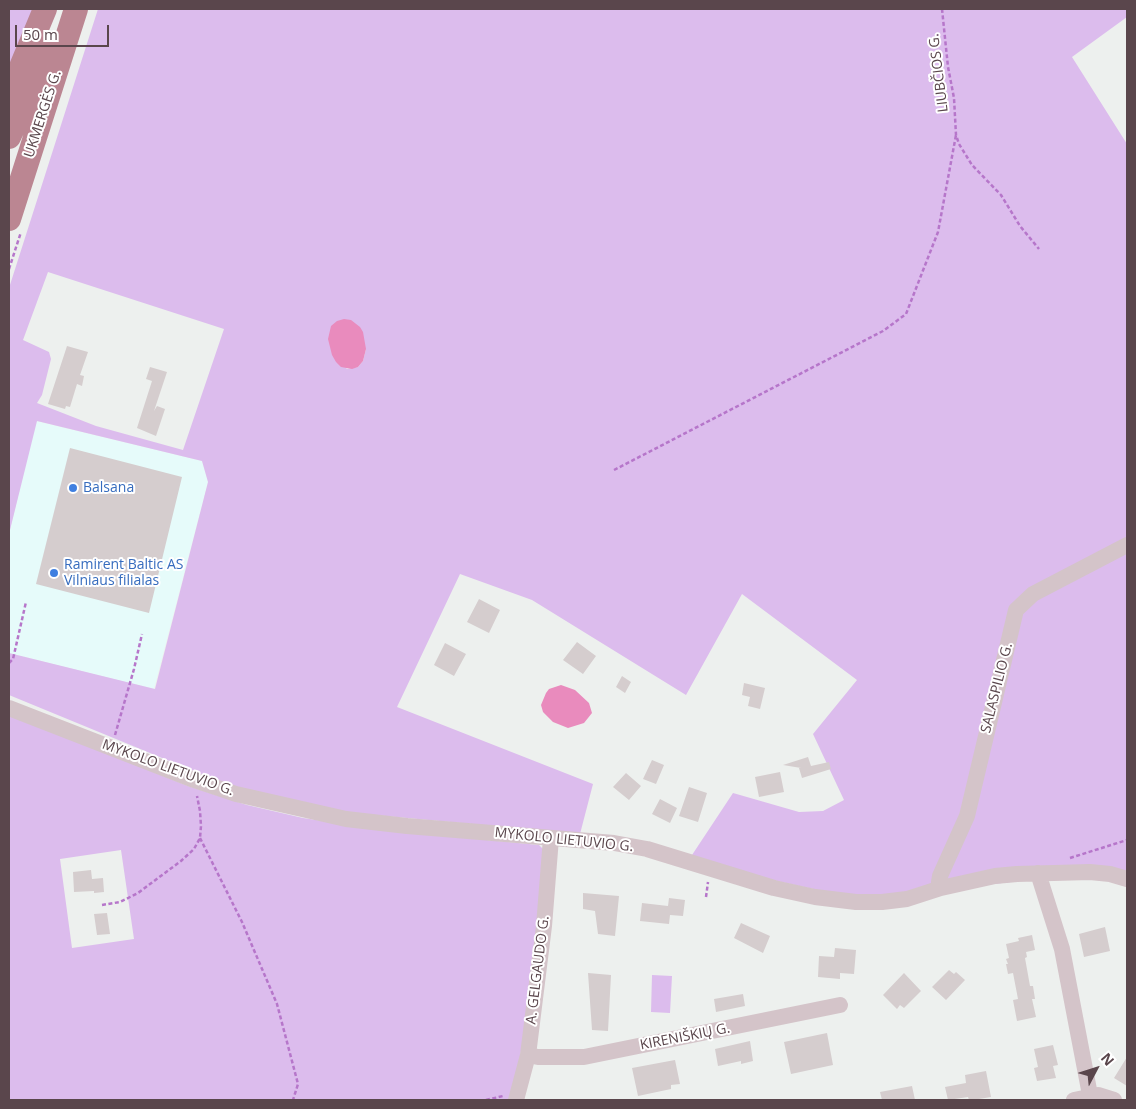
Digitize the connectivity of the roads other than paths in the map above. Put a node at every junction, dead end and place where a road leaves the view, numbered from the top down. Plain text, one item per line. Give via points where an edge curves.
1 (45, 9) edge
2 (68, 9) edge
3 (76, 9) edge
4 (9, 96) edge
5 (9, 138) edge
6 (9, 219) edge
7 (1127, 545) edge
8 (9, 708) edge
9 (551, 838) junction
10 (1038, 873) junction
11 (1127, 879) edge
12 (941, 888) junction
13 (840, 1006) dead end
14 (528, 1055) junction
15 (1090, 1095) junction
16 (516, 1100) edge
17 (1074, 1100) edge
18 (1114, 1100) edge

1 - 4 highway
2 - 5 highway
3 - 6 highway, UKMERGĖS G.
7 - 12 street, SALASPILIO G. via 1033,594 1016,610 966,816 940,876
8 - 9 street, MYKOLO LIETUVIO G. via 236,794 346,819
9 - 12 street, MYKOLO LIETUVIO G. via 646,849 774,888 815,897 882,902 907,899
9 - 14 street, A. GELGAUDO G.
10 - 11 street, MYKOLO LIETUVIO G. via 1090,872
10 - 12 street, MYKOLO LIETUVIO G. via 995,876
10 - 15 street via 1062,949
13 - 14 street, KIRENIŠKIŲ G. via 584,1057
14 - 16 street, A. GELGAUDO G.
15 - 17 street
15 - 18 street

